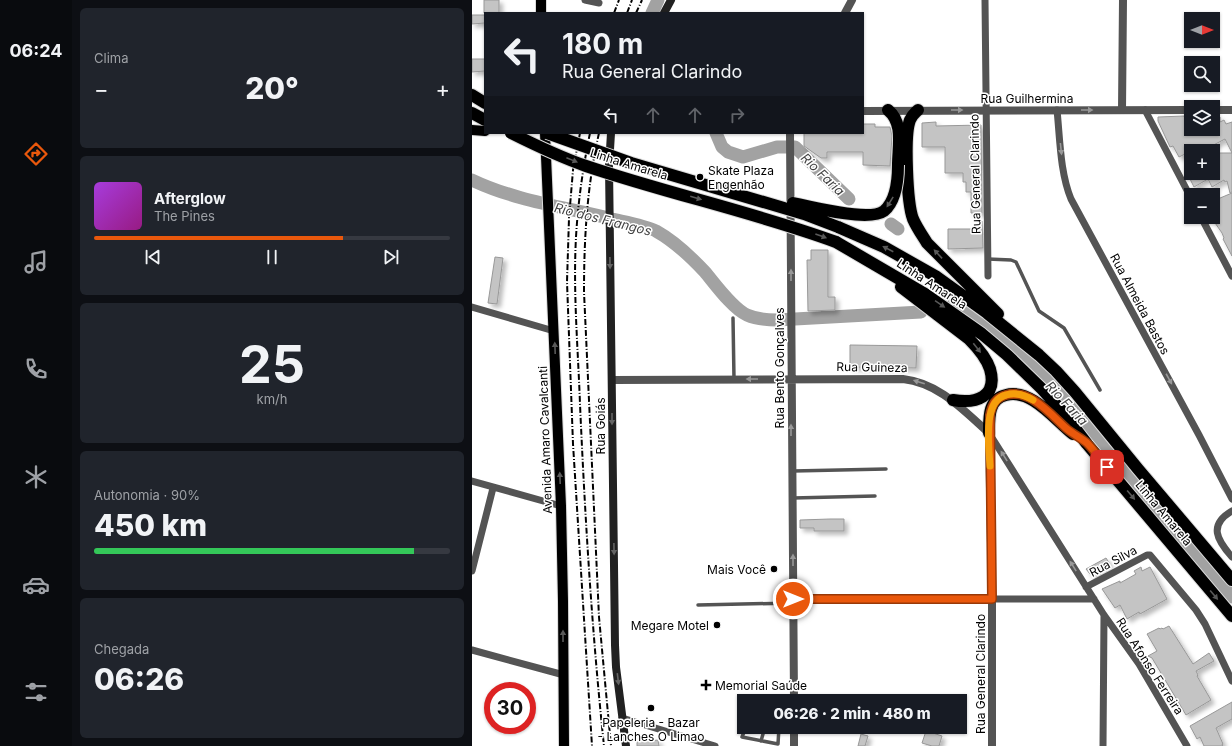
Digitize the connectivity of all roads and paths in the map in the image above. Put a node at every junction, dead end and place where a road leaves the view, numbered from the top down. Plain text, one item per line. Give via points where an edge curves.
1 (540, 0) edge
2 (585, 0) edge
3 (671, 0) edge
4 (852, 0) edge
5 (985, 0) edge
6 (1123, 0) edge
7 (599, 3) dead end
8 (541, 12) edge
9 (665, 12) edge
10 (846, 12) edge
11 (472, 95) edge
12 (484, 101) edge
13 (888, 110) junction
14 (918, 110) junction
15 (986, 110) junction
16 (1057, 110) junction
17 (1122, 110) junction
18 (1145, 110) junction
19 (1184, 110) edge
20 (1220, 110) edge
21 (1232, 110) edge
22 (864, 111) edge
23 (472, 113) edge
24 (484, 119) edge
25 (472, 130) edge
26 (484, 131) edge
27 (513, 134) edge
28 (525, 134) edge
29 (546, 134) edge
30 (549, 134) edge
31 (612, 134) edge
32 (790, 135) edge
33 (1186, 188) edge
34 (762, 201) junction
35 (548, 205) junction
36 (1205, 224) edge
37 (988, 259) junction
38 (871, 262) junction
39 (988, 276) dead end
40 (1232, 276) edge
41 (472, 307) edge
42 (733, 318) dead end
43 (554, 332) junction
44 (1012, 333) junction
45 (791, 378) junction
46 (734, 379) junction
47 (612, 380) junction
48 (1100, 390) dead end
49 (953, 400) junction
50 (989, 433) junction
51 (1088, 444) junction
52 (886, 469) dead end
53 (792, 471) junction
54 (472, 481) edge
55 (494, 488) junction
56 (875, 496) dead end
57 (792, 498) junction
58 (1232, 499) edge
59 (561, 506) junction
60 (1232, 511) edge
61 (1209, 552) junction
62 (1232, 557) edge
63 (472, 571) edge
64 (1232, 573) edge
65 (1232, 580) edge
66 (1086, 587) junction
67 (992, 599) junction
68 (1094, 599) junction
69 (793, 601) junction
70 (698, 605) dead end
71 (1104, 615) junction
72 (1232, 616) edge
73 (472, 650) edge
74 (564, 675) junction
75 (1232, 681) edge
76 (794, 694) edge
77 (622, 718) junction
78 (743, 734) edge
79 (763, 734) edge
80 (779, 734) edge
81 (794, 734) edge
82 (761, 742) junction
83 (564, 746) edge
84 (626, 746) edge
85 (715, 746) edge
86 (794, 746) edge
87 (992, 746) edge
88 (1103, 746) edge
89 (1187, 746) edge

1 - 8 main road
2 - 7 street
3 - 9 main road
4 - 10 street
5 - 15 street, Rua General Clarindo
6 - 17 street
11 - 12 highway
13 - 14 street, Rua Guilhermina
13 - 22 street, Rua Guilhermina
13 -> 34 highway, bridge via 894,115 899,126 898,165 893,196 884,211 878,214 849,214
14 -> 15 street, Rua Guilhermina
44 -> 14 highway via 995,311 927,243 913,218 908,183 908,127
15 - 16 street, Rua Guilhermina
15 - 37 street, Rua General Clarindo
16 -> 17 street, Rua Guilhermina
16 -> 58 street, Rua Almeida Bastos via 1064,174 1071,199
17 - 18 street, Rua Guilhermina
18 - 19 street, Rua Guilhermina
18 - 33 street
20 - 21 street
23 - 24 highway
25 - 26 main road
27 -> 38 highway, Linha Amarela, bridge via 585,166 756,215 836,242
28 - 35 main road via 537,149
29 - 35 main road, Avenida Amaro Cavalcanti
30 - 34 highway, Linha Amarela, bridge via 631,163
31 -> 47 main road, Rua Goiás via 608,166
45 -> 32 street, Rua Bento Gonçalves
44 -> 34 highway, Linha Amarela, bridge via 931,273 884,247 804,214
35 - 43 main road, Avenida Amaro Cavalcanti
36 - 40 street
37 - 39 street, Rua General Clarindo
37 - 48 lane via 1016,262 1039,311 1064,328
38 -> 49 highway via 969,338 985,358 990,368 989,390 984,396 971,402
38 -> 51 highway, Linha Amarela via 925,294 982,334 1042,389
41 - 43 street
42 - 46 lane
59 -> 43 main road, Avenida Amaro Cavalcanti
44 - 61 highway, Linha Amarela via 1056,371 1075,392
45 -> 46 street, Rua Guineza
49 -> 45 street, Rua Guineza via 914,380
53 -> 45 street, Rua Bento Gonçalves
46 - 47 street, Rua Guineza
47 -> 77 main road, Rua Goiás via 616,667
49 - 50 street, Rua Guineza
50 - 51 highway via 990,415 995,401 1005,395 1019,394 1042,407
66 -> 50 street, Rua Guineza
50 - 67 street, Rua General Clarindo
51 -> 72 highway, Linha Amarela
52 - 53 lane
53 - 57 street, Rua Bento Gonçalves
54 - 55 street
55 - 59 street
55 - 63 street
56 - 57 lane
69 -> 57 street, Rua Bento Gonçalves
74 -> 59 main road, Avenida Amaro Cavalcanti
60 - 62 street via 1220,520 1217,532 1222,546
61 - 64 highway
61 - 65 highway, Linha Amarela
66 - 68 street, Rua Guineza
66 - 75 street, Rua Silva via 1150,555 1196,610
67 - 68 street
67 - 69 street
67 - 87 street, Rua General Clarindo
68 - 71 street, Rua Afonso Ferreira
69 - 70 lane
69 - 76 street, Rua Bento Gonçalves
71 - 88 street
71 - 89 street, Rua Afonso Ferreira via 1139,664
73 - 74 street
74 - 83 main road, Avenida Amaro Cavalcanti
77 - 84 main road, Rua Goiás
77 - 85 street
78 - 82 lane via 742,737
79 - 82 lane
80 - 82 lane via 778,744
81 - 86 street

